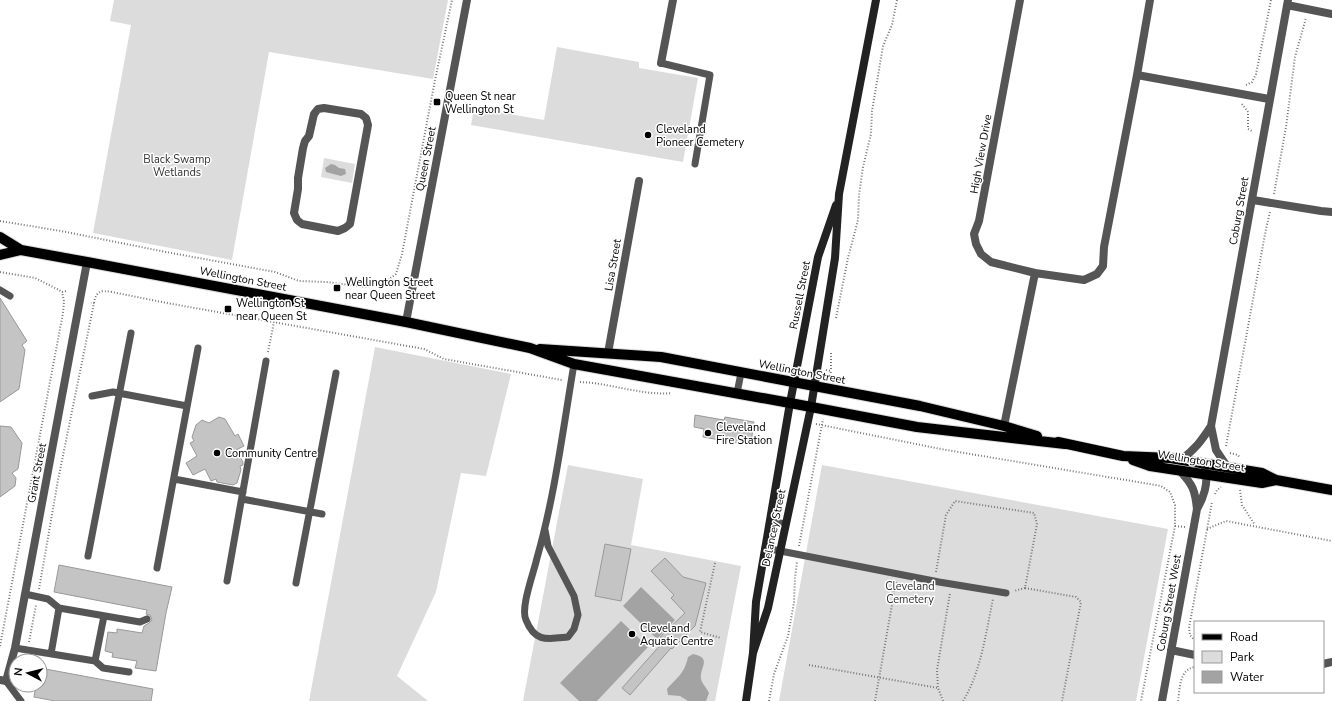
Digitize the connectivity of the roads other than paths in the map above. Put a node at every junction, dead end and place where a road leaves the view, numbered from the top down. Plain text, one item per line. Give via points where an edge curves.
1 (467, 0) edge
2 (673, 0) edge
3 (876, 0) edge
4 (1020, 0) edge
5 (1150, 0) edge
6 (1287, 3) edge
7 (1332, 14) edge
8 (661, 64) joint
9 (1137, 75) junction
10 (1269, 99) junction
11 (695, 164) dead end
12 (360, 175) joint
13 (639, 181) dead end
14 (839, 194) junction
15 (1253, 200) junction
16 (1332, 212) edge
17 (0, 237) edge
18 (21, 250) junction
19 (0, 255) edge
20 (87, 262) junction
21 (1035, 273) junction
22 (0, 290) edge
23 (10, 296) dead end
24 (406, 322) junction
25 (131, 333) dead end
26 (198, 348) dead end
27 (530, 348) junction
28 (608, 353) junction
29 (266, 361) road end
30 (574, 364) junction
31 (336, 373) dead end
32 (741, 373) junction
33 (794, 383) junction
34 (815, 387) junction
35 (120, 393) junction
36 (737, 393) junction
37 (92, 396) dead end
38 (790, 403) junction
39 (187, 406) junction
40 (812, 407) junction
41 (1004, 426) junction
42 (1211, 426) junction
43 (1065, 444) junction
44 (1204, 464) junction
45 (1180, 465) junction
46 (1228, 468) junction
47 (1206, 474) junction
48 (1240, 475) junction
49 (174, 478) junction
50 (1332, 490) edge
51 (243, 496) junction
52 (1197, 509) junction
53 (309, 512) junction
54 (322, 514) dead end
55 (770, 521) junction
56 (785, 524) junction
57 (545, 530) junction
58 (765, 548) junction
59 (780, 550) junction
60 (88, 556) dead end
61 (157, 568) dead end
62 (227, 581) dead end
63 (296, 583) dead end
64 (1006, 593) road end
65 (25, 594) junction
66 (59, 608) junction
67 (104, 616) junction
68 (147, 619) dead end
69 (15, 648) junction
70 (1171, 650) junction
71 (753, 653) junction
72 (51, 654) junction
73 (1194, 655) edge
74 (95, 661) junction
75 (129, 672) dead end
76 (3, 680) edge
77 (21, 701) edge
78 (746, 701) edge
79 (1162, 701) edge

1 - 24 street, Queen Street
2 - 8 street
3 - 14 main road, Russell Street
4 - 21 street, High View Drive via 980,221 974,234 981,254 991,262
5 - 9 street, High View Drive
6 - 7 street
6 - 10 street, Coburg Street
8 - 11 lane via 710,75
9 - 10 street
9 - 21 street, High View Drive via 1104,247 1103,266 1097,274 1084,280
10 - 15 street, Coburg Street
12 - 12 street via 368,125 366,118 361,114 318,109 303,148 294,213 297,220 302,224 338,231 345,228 350,224
13 - 28 street, Lisa Street
14 - 33 main road, Russell Street via 818,257
14 - 34 main road, Russell Street via 835,258
15 - 16 street
15 - 42 street, Coburg Street
17 - 18 main road, Wellington Street
18 - 19 main road, Wellington Street
18 - 20 main road, Wellington Street
20 - 24 main road, Wellington Street
20 - 65 street, Grant Street
21 - 41 street
22 - 23 lane
24 - 27 main road, Wellington Street
25 - 35 lane
26 - 39 lane
27 - 28 main road, Wellington Street
27 - 30 main road, Wellington Street
28 - 32 main road, Wellington Street via 661,357
29 - 51 lane
30 - 36 main road, Wellington Street
30 - 57 lane
31 - 53 lane
32 - 33 main road, Wellington Street
32 - 36 lane
33 - 34 main road, Wellington Street
33 - 38 main road, Russell Street
34 - 40 main road, Russell Street
34 - 41 main road, Wellington Street via 920,406
35 - 37 lane
35 - 39 lane
35 - 60 lane
36 - 38 main road, Wellington Street
38 - 40 main road, Wellington Street
38 - 55 main road, Delancey Street
39 - 49 lane
40 - 43 main road, Wellington Street via 917,427
40 - 56 main road, Delancey Street
41 - 43 main road, Wellington Street
42 - 45 street, Coburg Street via 1198,446
42 - 46 street, Coburg Street via 1216,450
43 - 45 main road, Wellington Street via 1123,456 1170,458
44 - 45 main road, Wellington Street
44 - 46 main road, Wellington Street
44 - 47 street, Coburg Street West
45 - 47 main road, Wellington Street
45 - 52 street, Coburg Street West via 1195,491
46 - 48 main road, Wellington Street
47 - 48 main road, Wellington Street
47 - 52 street, Coburg Street West via 1203,500
48 - 50 main road, Wellington Street via 1262,473 1276,480
49 - 51 lane
49 - 61 lane
51 - 53 lane
51 - 62 lane
52 - 70 street, Coburg Street West
53 - 54 lane
53 - 63 lane
55 - 56 lane
55 - 58 main road, Delancey Street
56 - 59 main road, Delancey Street
57 - 57 lane via 525,603 525,619 532,632 542,638 568,637 574,629 578,615 574,596 548,546
58 - 59 lane
58 - 71 main road, Delancey Street via 756,602
59 - 64 lane
59 - 71 main road, Delancey Street via 768,608
65 - 66 lane via 48,599
65 - 69 street, Grant Street
66 - 67 lane
66 - 72 lane
67 - 68 lane via 140,622
67 - 74 lane
69 - 72 lane
69 - 76 street, Grant Street
70 - 73 street
70 - 79 street, Coburg Street West
71 - 78 main road, Delancey Street
72 - 74 lane
74 - 75 lane via 103,668
76 - 77 lane

